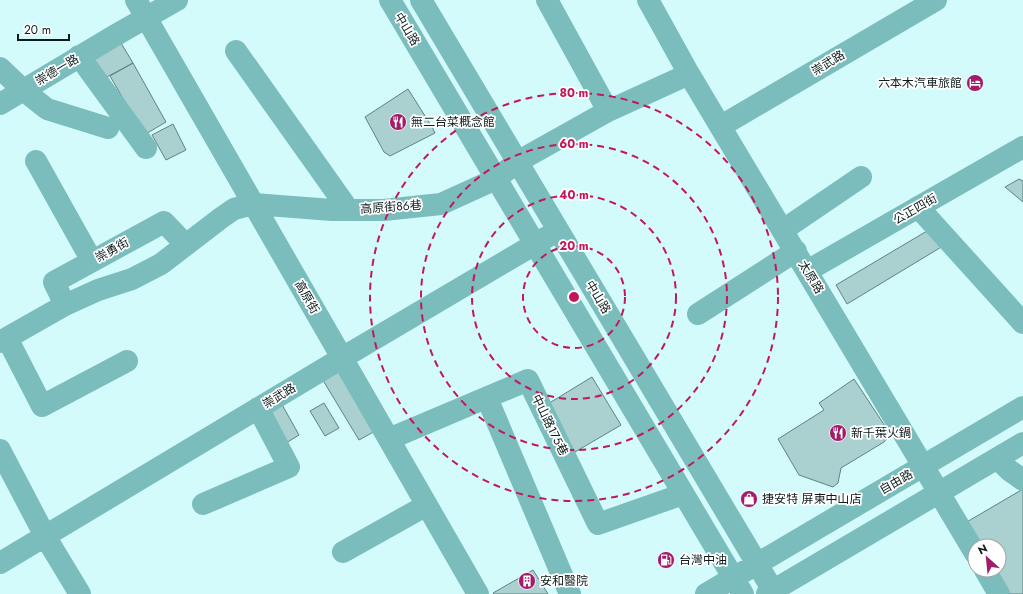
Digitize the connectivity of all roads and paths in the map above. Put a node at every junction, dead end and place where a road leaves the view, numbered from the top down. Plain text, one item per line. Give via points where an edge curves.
1 (177, 0) edge
2 (390, 0) edge
3 (421, 0) edge
4 (546, 0) edge
5 (648, 0) edge
6 (936, 0) edge
7 (910, 6) edge
8 (141, 9) edge
9 (236, 51) dead end
10 (79, 56) junction
11 (0, 68) edge
12 (690, 74) junction
13 (23, 90) junction
14 (0, 104) edge
15 (608, 111) junction
16 (721, 126) junction
17 (108, 128) dead end
18 (146, 148) dead end
19 (1023, 148) edge
20 (36, 161) dead end
21 (518, 162) junction
22 (861, 177) dead end
23 (496, 179) junction
24 (253, 204) junction
25 (918, 207) junction
26 (348, 210) junction
27 (558, 230) junction
28 (783, 230) junction
29 (535, 244) junction
30 (186, 245) junction
31 (796, 251) junction
32 (92, 261) junction
33 (807, 271) junction
34 (65, 305) junction
35 (698, 314) dead end
36 (1023, 323) edge
37 (4, 340) edge
38 (342, 358) junction
39 (128, 361) dead end
40 (487, 398) junction
41 (1023, 407) edge
42 (258, 408) junction
43 (389, 439) junction
44 (1014, 449) edge
45 (2, 458) edge
46 (923, 466) junction
47 (1023, 480) edge
48 (939, 493) junction
49 (683, 494) junction
50 (203, 504) dead end
51 (427, 505) junction
52 (45, 536) junction
53 (967, 540) edge
54 (343, 552) dead end
55 (0, 563) edge
56 (757, 564) junction
57 (990, 578) edge
58 (738, 586) edge
59 (772, 593) edge
60 (80, 594) edge
61 (478, 594) edge
62 (570, 594) edge
63 (706, 594) edge
64 (999, 594) edge

1 - 8 street, 崇德一路
2 - 23 street, 中山路
3 - 21 street, 中山路
4 - 15 street
5 - 12 street, 太原路
6 - 7 street, 崇武路
7 - 16 street, 崇武路
8 - 10 street, 崇德一路
8 - 24 street, 高原街
9 - 26 street
10 - 13 street, 崇德一路
10 - 18 street
11 - 13 street
12 - 15 street, 高原街86巷
12 - 16 street, 太原路
13 - 14 street, 崇德一路
13 - 17 street via 47,108
15 - 21 street, 高原街86巷
16 - 28 street, 太原路
19 - 25 street, 公正四街
20 - 32 street
21 - 23 street, 高原街86巷
21 - 27 street, 中山路
22 - 28 street
23 - 26 street, 高原街86巷 via 441,204 384,210
23 - 29 street, 中山路
24 - 26 street, 高原街86巷
24 - 30 street via 234,210
24 - 38 street, 高原街
25 - 33 street, 公正四街
25 - 36 street
27 - 29 street, 崇武路
27 - 56 street, 中山路
28 - 31 street, 太原路
29 - 38 street, 崇武路
29 - 49 street, 中山路
30 - 32 street, 崇勇街 via 164,222
30 - 34 street via 161,264 132,279 98,290
31 - 33 street, 太原路
31 - 35 street
32 - 34 street, 崇勇街 via 54,282
33 - 46 street, 太原路
34 - 37 street
37 - 39 street via 42,406
38 - 42 street, 崇武路
38 - 43 street, 高原街
40 - 43 street, 中山路175巷
40 - 49 street, 中山路175巷 via 528,380 598,524
40 - 62 street
41 - 46 street, 自由路
42 - 50 street via 289,467
42 - 52 street, 崇武路
43 - 51 street, 高原街
44 - 47 street via 999,460
44 - 48 street
45 - 52 street
46 - 48 street, 太原路
46 - 56 street, 自由路
48 - 53 street, 太原路
48 - 59 street
49 - 58 street, 中山路
51 - 54 street
51 - 61 street, 高原街
52 - 55 street, 崇武路
52 - 60 street
56 - 58 street, 自由路
56 - 59 street, 中山路
57 - 64 street
58 - 63 street, 自由路

